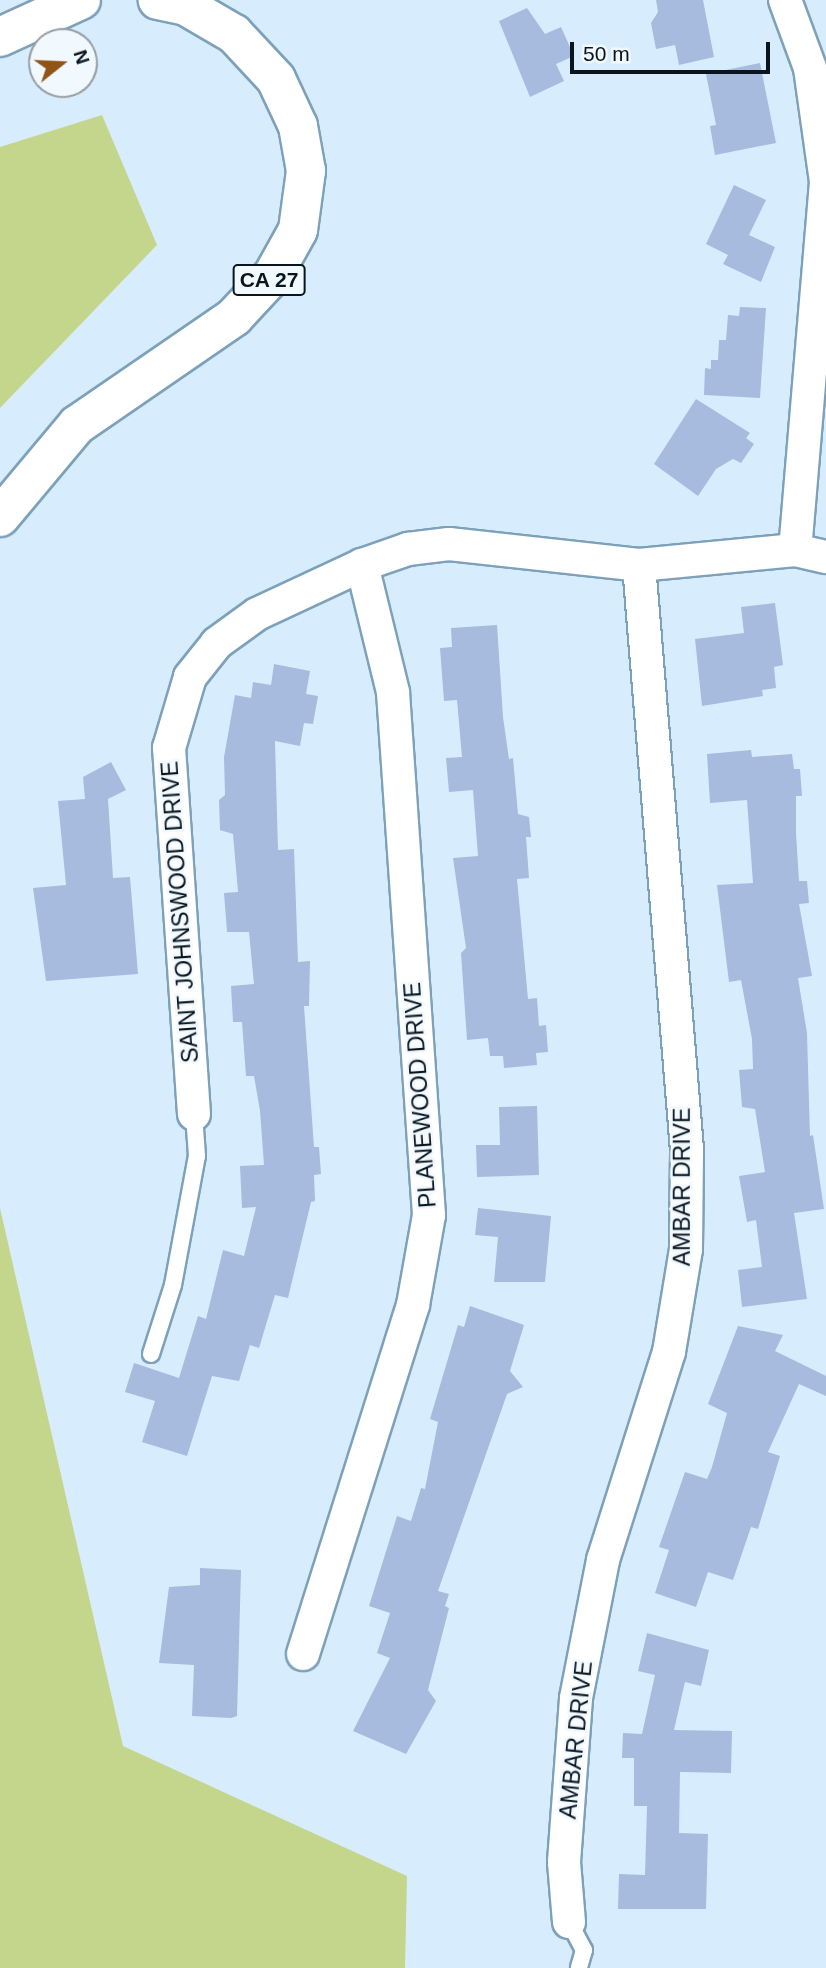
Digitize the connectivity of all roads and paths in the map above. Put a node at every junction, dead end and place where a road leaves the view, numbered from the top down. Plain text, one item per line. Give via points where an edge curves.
1 (81, 0) edge
2 (158, 0) edge
3 (785, 0) edge
4 (0, 37) edge
5 (0, 516) edge
6 (795, 550) junction
7 (826, 557) edge
8 (362, 565) junction
9 (639, 565) junction
10 (194, 1114) joint
11 (151, 1354) dead end
12 (303, 1654) dead end
13 (569, 1922) joint
14 (579, 1968) edge

1 - 4 main road
2 - 5 main road, CA 27 via 186,6 234,34 276,79 298,126 306,171 298,230 273,275 234,317 78,425
3 - 6 street via 810,68 826,182
6 - 7 street, SAINT JOHNSWOOD DRIVE
6 - 9 street, SAINT JOHNSWOOD DRIVE
8 - 9 street, SAINT JOHNSWOOD DRIVE via 408,549 449,544
8 - 10 street, SAINT JOHNSWOOD DRIVE via 257,614 217,643 190,677 178,709 169,748
8 - 12 street, PLANEWOOD DRIVE via 393,692 429,1215 413,1305
9 - 13 street, AMBAR DRIVE via 687,1150 685,1250 669,1352 603,1560 576,1698 564,1862
10 - 11 lane via 197,1156 173,1285
13 - 14 lane via 583,1950

